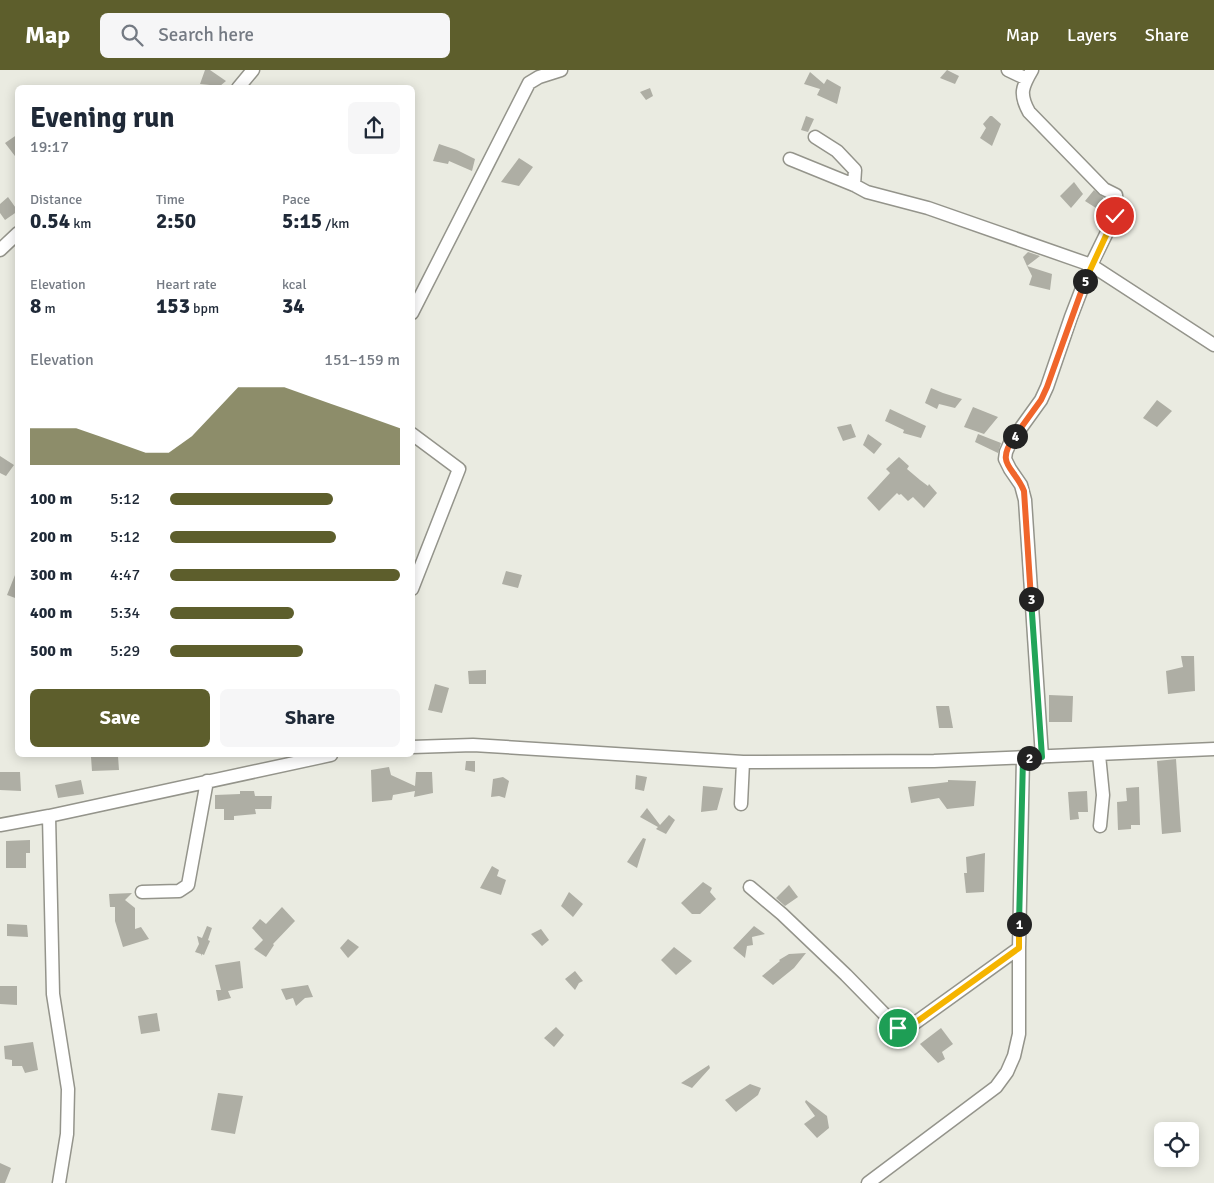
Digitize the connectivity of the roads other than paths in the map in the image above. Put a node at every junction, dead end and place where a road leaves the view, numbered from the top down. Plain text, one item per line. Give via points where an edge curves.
1 (253, 70) edge
2 (561, 70) edge
3 (1008, 70) edge
4 (1029, 74) edge
5 (240, 85) edge
6 (815, 137) dead end
7 (790, 159) dead end
8 (854, 185) junction
9 (15, 236) edge
10 (0, 250) edge
11 (1091, 265) junction
12 (415, 306) edge
13 (1214, 345) edge
14 (415, 436) edge
15 (415, 581) edge
16 (415, 746) edge
17 (1214, 749) edge
18 (1099, 755) junction
19 (321, 757) edge
20 (1042, 757) junction
21 (1023, 758) junction
22 (743, 762) junction
23 (207, 781) junction
24 (741, 804) dead end
25 (49, 816) junction
26 (0, 825) edge
27 (1100, 826) dead end
28 (750, 887) dead end
29 (142, 892) dead end
30 (1019, 948) junction
31 (59, 1183) edge
32 (868, 1183) edge

1 - 5 street
2 - 12 street via 529,83
3 - 4 street
4 - 11 street via 1023,90 1023,101 1029,112 1104,190 1116,195 1115,216
6 - 8 street via 837,151 855,170
7 - 8 street
8 - 11 street
9 - 10 street
11 - 13 street
11 - 20 street via 1047,387 1006,452 1006,459 1021,485 1025,500
14 - 15 street via 458,469
16 - 22 street via 483,746
17 - 18 street
18 - 20 street
18 - 27 street via 1103,795
19 - 23 street
20 - 21 street
21 - 22 street
21 - 30 street
22 - 24 street
23 - 25 street
23 - 29 street via 188,886 179,891
25 - 26 street
25 - 31 street via 53,994 68,1089 67,1134
28 - 30 street via 832,961 898,1028 908,1028
30 - 32 street via 1019,1034 1008,1072 996,1087

